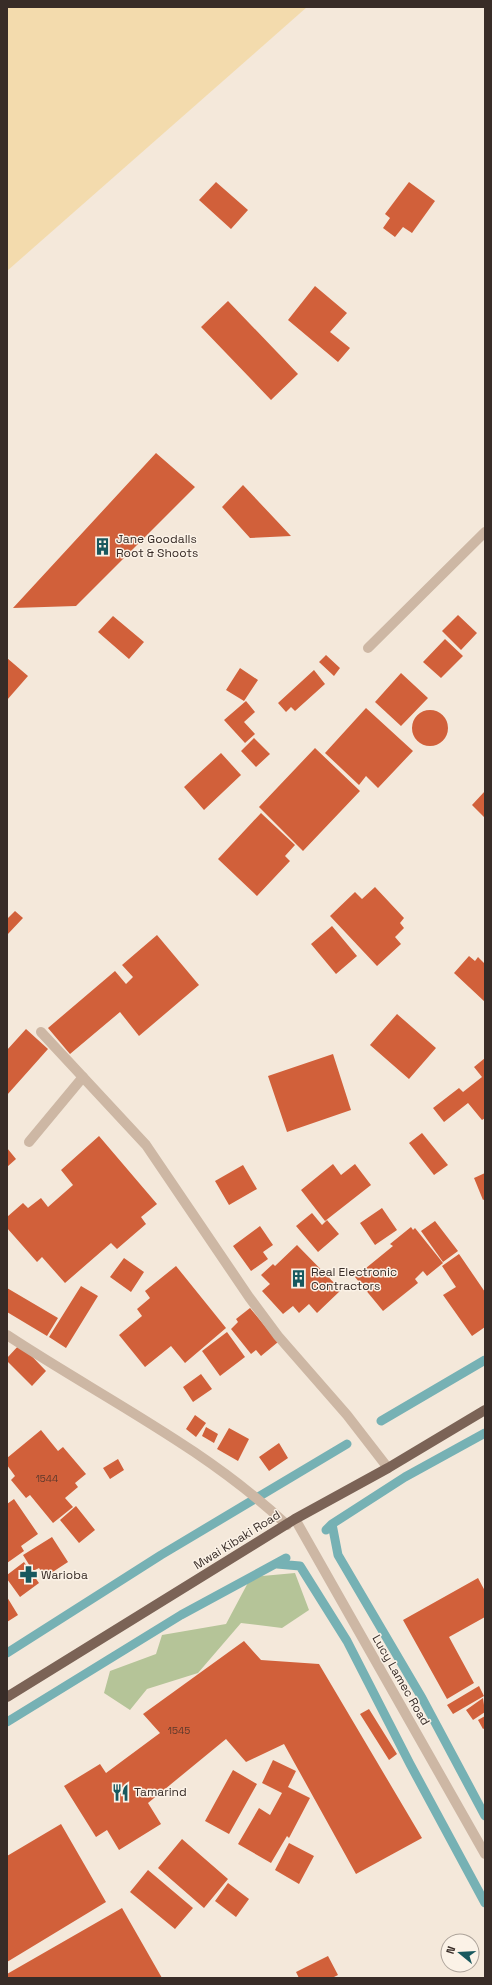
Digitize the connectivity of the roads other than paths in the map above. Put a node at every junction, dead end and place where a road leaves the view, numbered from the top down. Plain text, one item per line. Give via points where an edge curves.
1 (485, 532) edge
2 (368, 648) dead end
3 (41, 1032) dead end
4 (83, 1077) junction
5 (29, 1142) dead end
6 (7, 1334) edge
7 (485, 1410) edge
8 (388, 1468) junction
9 (291, 1522) junction
10 (7, 1697) edge
11 (485, 1854) edge

1 - 2 street
3 - 4 street
4 - 5 street
4 - 8 street via 146,1145 283,1342 347,1415
6 - 9 street, Lucy Lamec Road via 150,1422
7 - 8 main road, Mwai Kibaki Road
8 - 9 main road, Mwai Kibaki Road
9 - 10 main road, Mwai Kibaki Road
9 - 11 street, Lucy Lamec Road

